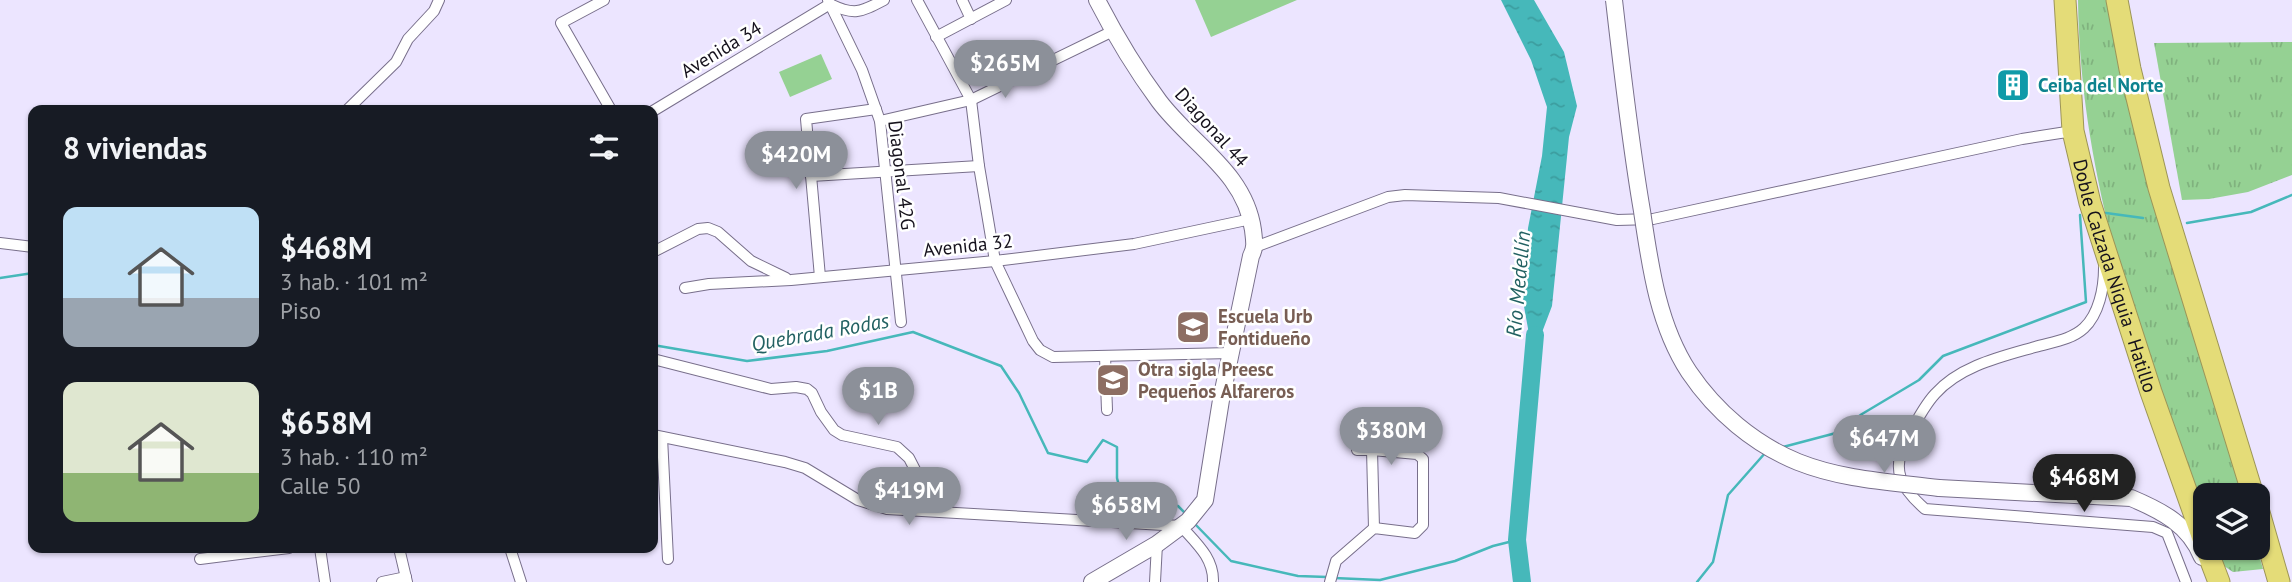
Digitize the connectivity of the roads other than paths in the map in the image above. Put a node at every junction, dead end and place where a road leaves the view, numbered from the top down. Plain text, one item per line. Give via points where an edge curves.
1 (439, 0) edge
2 (604, 0) edge
3 (884, 0) edge
4 (918, 0) edge
5 (962, 0) edge
6 (1006, 0) edge
7 (1097, 0) edge
8 (1614, 0) edge
9 (2065, 0) edge
10 (829, 2) edge
11 (2121, 6) edge
12 (971, 19) junction
13 (1113, 31) junction
14 (936, 37) junction
15 (971, 100) junction
16 (351, 105) edge
17 (608, 105) edge
18 (658, 108) edge
19 (876, 109) junction
20 (880, 121) junction
21 (2073, 131) junction
22 (979, 166) junction
23 (887, 171) junction
24 (811, 176) junction
25 (1251, 219) junction
26 (0, 243) edge
27 (2105, 244) junction
28 (28, 246) edge
29 (1255, 247) junction
30 (658, 249) edge
31 (995, 261) junction
32 (895, 270) junction
33 (820, 277) junction
34 (791, 280) junction
35 (685, 288) dead end
36 (901, 321) dead end
37 (1231, 353) junction
38 (1105, 356) junction
39 (658, 360) edge
40 (1107, 410) dead end
41 (658, 436) edge
42 (658, 447) edge
43 (1357, 450) dead end
44 (1372, 450) junction
45 (2249, 483) edge
46 (2193, 509) edge
47 (931, 511) junction
48 (1185, 523) junction
49 (1374, 528) junction
50 (2270, 543) edge
51 (1157, 544) junction
52 (249, 553) edge
53 (321, 553) edge
54 (400, 553) edge
55 (512, 553) edge
56 (200, 559) dead end
57 (668, 559) dead end
58 (2211, 560) edge
59 (1331, 577) edge
60 (2282, 577) edge
61 (407, 579) edge
62 (1095, 581) edge
63 (325, 582) edge
64 (382, 582) edge
65 (521, 582) edge
66 (1155, 582) edge
67 (1213, 582) edge
68 (2186, 582) edge
69 (2210, 582) edge
70 (2219, 582) edge

1 - 16 street via 396,62
2 - 17 street via 561,23
3 - 10 street via 859,12 846,12
4 - 14 street
5 - 12 street
6 - 12 street
7 - 13 main road, Diagonal 44
8 - 69 main road, bridge via 1637,181 1662,312 1688,370 1730,420 1761,443 1836,474 1939,488 2131,498 2186,529
9 - 21 highway, Doble Calzada Niquia - Hatillo
10 - 18 street, Avenida 34
10 - 19 street, Diagonal 42G
11 - 45 highway via 2130,69 2164,202
12 - 14 street
13 - 15 street
13 - 25 main road, Diagonal 44 via 1160,103 1225,170 1245,198
14 - 15 street
15 - 20 street
15 - 22 street
19 - 20 street, Diagonal 42G
19 - 24 street via 807,117
20 - 23 street, Diagonal 42G
21 - 27 highway, Doble Calzada Niquia - Hatillo
21 - 29 street via 1653,219 1617,220 1499,198 1388,197
22 - 23 street
22 - 31 street
23 - 24 street
23 - 32 street, Diagonal 42G
24 - 33 street
25 - 29 main road, Diagonal 44
25 - 31 street, Avenida 32 via 1134,244
26 - 28 street
27 - 46 highway, Doble Calzada Niquia - Hatillo via 2119,298
27 - 68 street via 2104,277 2092,318 2068,339 1995,358 1955,376 1935,393 1904,444 1899,459 1902,484 1924,509 2154,527 2167,533
29 - 37 main road, Diagonal 44
30 - 34 street via 708,228 751,261
31 - 32 street, Avenida 32
31 - 38 street via 1040,350 1053,357
32 - 33 street, Avenida 32
32 - 36 street, Diagonal 42G
33 - 34 street, Avenida 32
34 - 35 street, Avenida 32
37 - 38 street
37 - 48 main road, Diagonal 44 via 1205,500
38 - 40 street
39 - 47 street via 771,389 807,389 834,430 897,447 909,458
41 - 47 street via 805,468 858,500 887,509
42 - 57 street
43 - 44 street
44 - 49 street
44 - 49 street via 1417,454 1423,459 1423,524 1415,533
47 - 48 street via 1103,523
48 - 51 main road
48 - 67 street via 1210,561
49 - 59 street via 1336,561
50 - 60 highway
51 - 62 main road
51 - 66 street
52 - 56 street
53 - 63 street
54 - 61 street
55 - 65 street
58 - 70 highway, Doble Calzada Niquia - Hatillo
61 - 64 street

